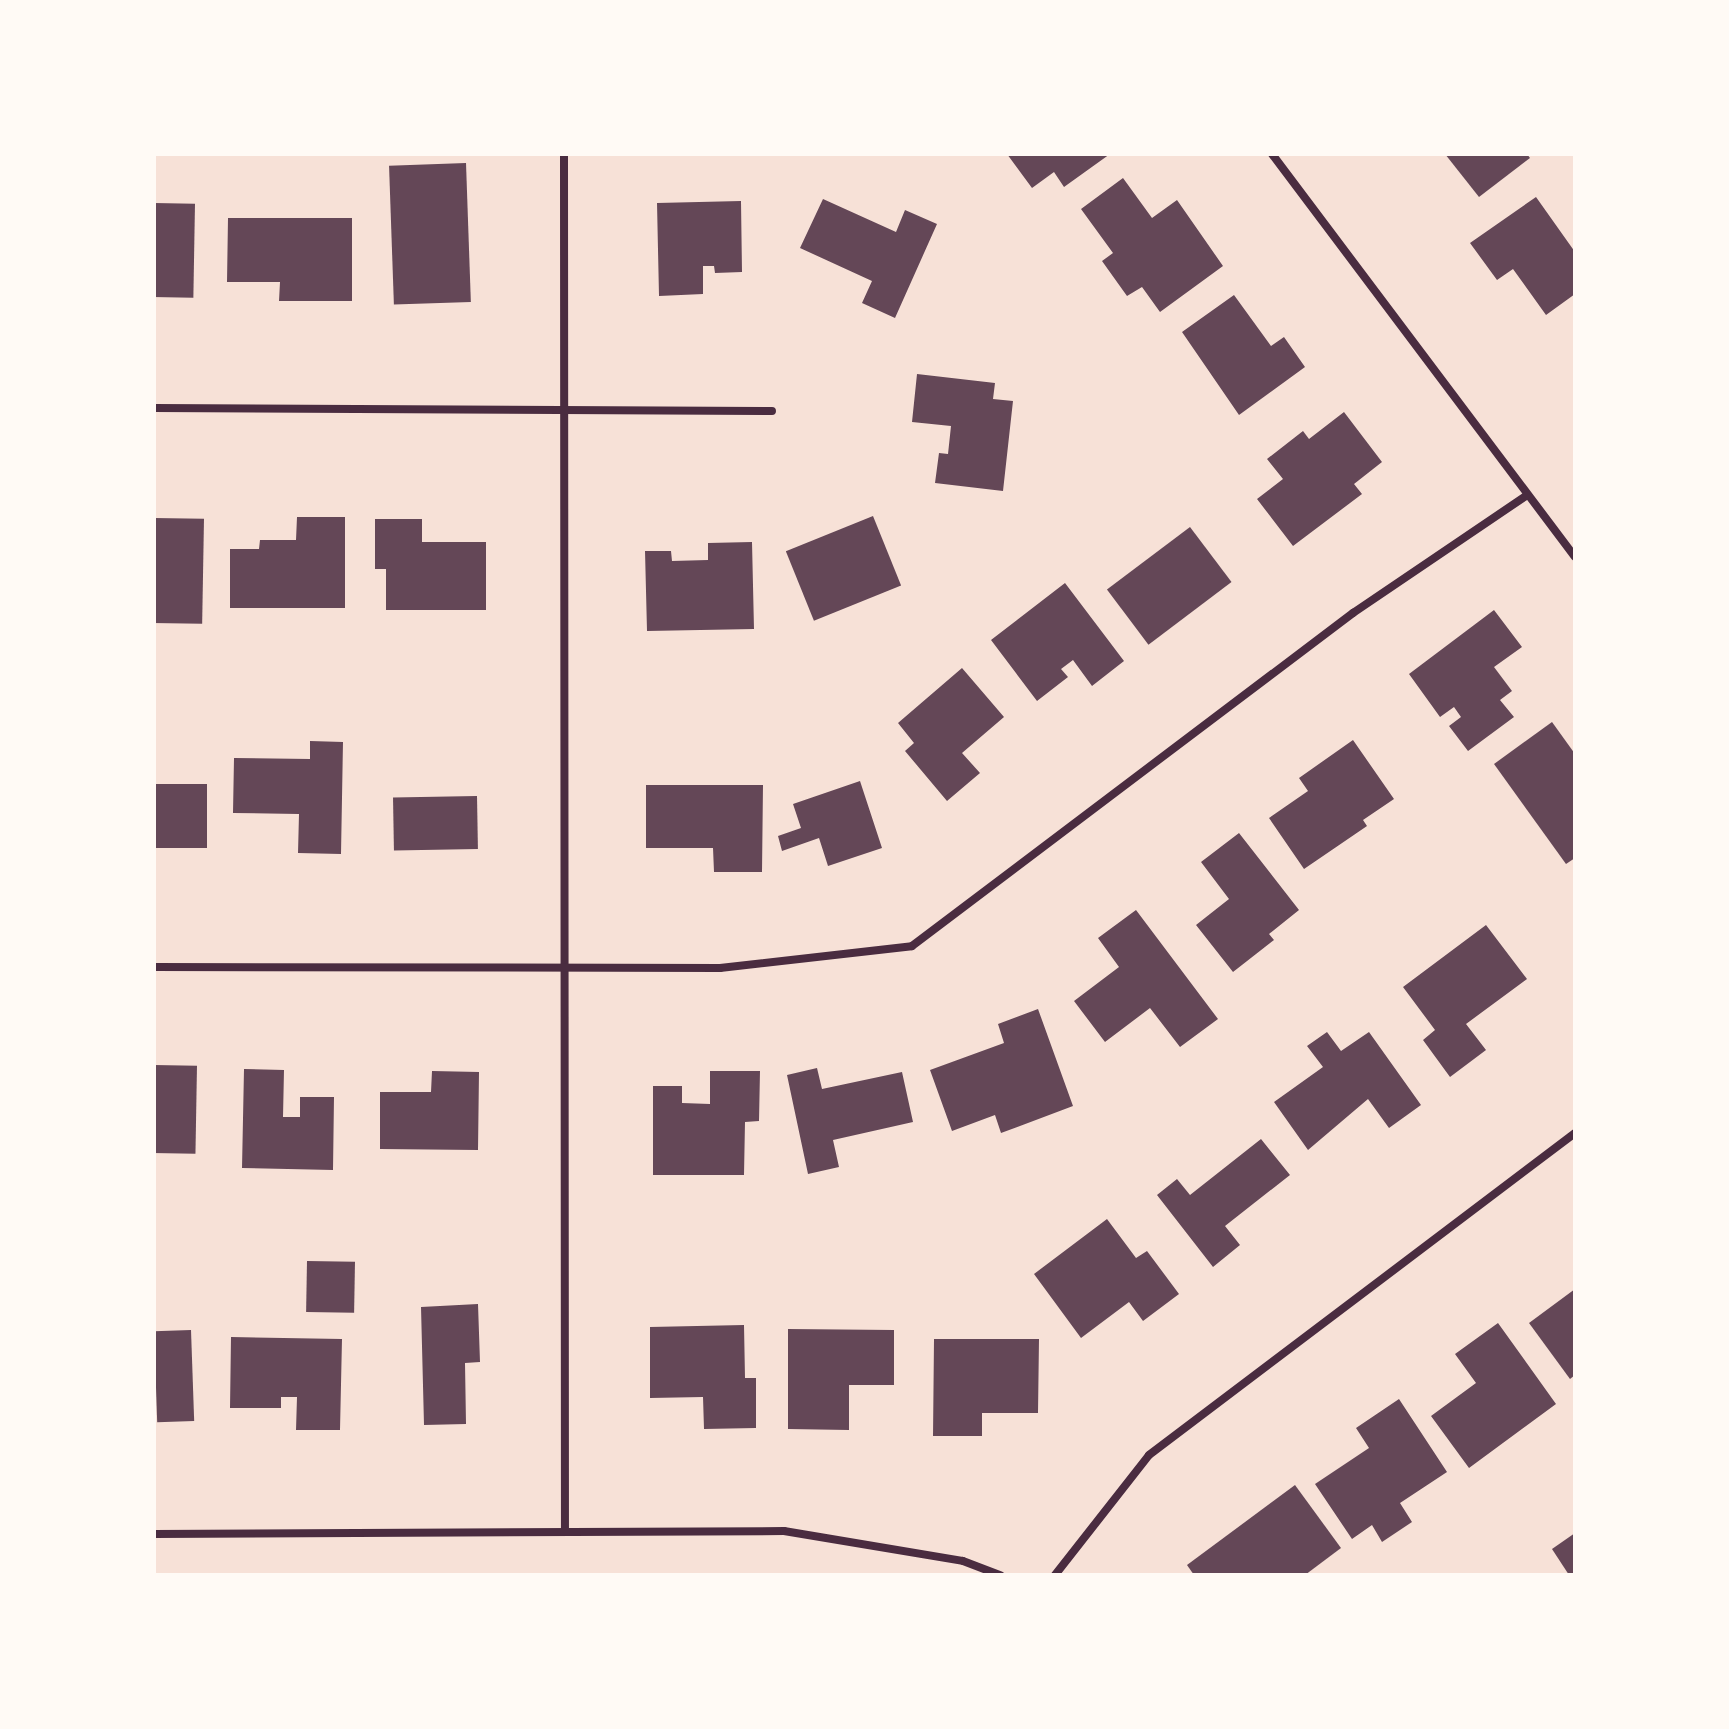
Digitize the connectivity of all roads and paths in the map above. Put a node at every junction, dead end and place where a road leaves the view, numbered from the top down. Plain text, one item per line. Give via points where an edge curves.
1 (564, 154) edge
2 (1272, 154) edge
3 (154, 408) edge
4 (564, 411) junction
5 (772, 411) dead end
6 (1526, 496) junction
7 (1575, 557) edge
8 (154, 967) edge
9 (564, 968) junction
10 (1575, 1133) edge
11 (565, 1531) junction
12 (154, 1534) edge
13 (1000, 1575) edge
14 (1055, 1575) edge

1 - 4 street
2 - 6 street
3 - 4 street
4 - 5 street
4 - 9 street
6 - 7 street
6 - 9 street via 1353,613 912,946 720,968
8 - 9 street
9 - 11 street
10 - 14 street via 1149,1455
11 - 12 street
11 - 13 street via 784,1531 963,1561

